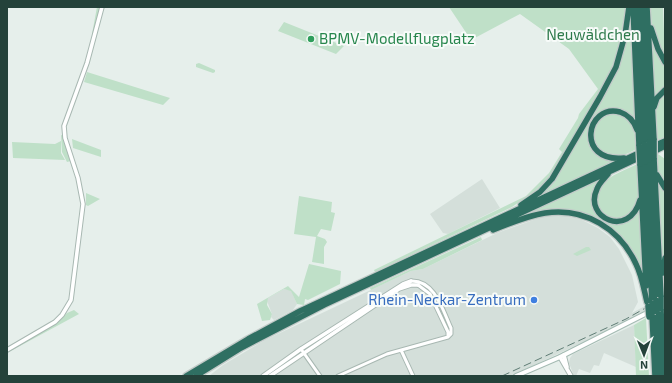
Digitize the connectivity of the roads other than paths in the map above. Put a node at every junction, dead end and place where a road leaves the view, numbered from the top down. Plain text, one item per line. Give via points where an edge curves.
1 (102, 7) edge
2 (628, 7) edge
3 (633, 7) edge
4 (638, 7) edge
5 (643, 7) edge
6 (647, 7) edge
7 (648, 16) junction
8 (665, 62) edge
9 (665, 90) edge
10 (652, 111) junction
11 (639, 140) junction
12 (665, 141) edge
13 (646, 143) junction
14 (665, 146) edge
15 (628, 158) junction
16 (647, 161) junction
17 (655, 165) junction
18 (609, 172) junction
19 (665, 188) edge
20 (642, 194) junction
21 (496, 220) junction
22 (469, 238) junction
23 (665, 258) edge
24 (411, 281) joint
25 (418, 285) joint
26 (654, 300) junction
27 (665, 303) edge
28 (655, 312) junction
29 (448, 337) junction
30 (301, 349) junction
31 (7, 350) edge
32 (401, 350) junction
33 (304, 353) junction
34 (562, 356) junction
35 (209, 368) junction
36 (186, 376) edge
37 (196, 376) edge
38 (201, 376) edge
39 (263, 376) edge
40 (270, 376) edge
41 (320, 376) edge
42 (338, 376) edge
43 (413, 376) edge
44 (516, 376) edge
45 (571, 376) edge
46 (655, 376) edge
47 (660, 376) edge
48 (664, 376) edge

1 - 31 street via 78,93 64,126 83,204 71,300 55,322
2 - 21 highway via 625,35 616,67 556,172 547,185 533,197
3 - 11 highway
4 - 13 highway
5 - 13 highway
6 - 7 highway
7 - 8 highway via 655,42
7 - 10 highway
9 - 10 highway via 657,98
10 - 13 highway
11 - 13 highway
11 - 15 highway via 633,122 622,113 606,113 593,123 591,141 598,152 612,159
12 - 15 highway
13 - 16 highway, bridge
13 - 16 highway, bridge
14 - 18 highway
15 - 21 highway
16 - 17 highway
16 - 20 highway
16 - 26 highway
17 - 19 highway via 658,179
17 - 26 highway
18 - 20 highway via 594,197 596,207 604,218 617,222 627,219 636,211
18 - 22 highway
20 - 26 highway
21 - 36 highway via 300,311
22 - 26 highway via 527,217 547,213 569,212 588,217 607,227 626,246
22 - 35 highway via 299,317
23 - 26 highway
24 - 29 street via 423,282 432,289 451,328
24 - 30 street
25 - 29 street via 430,294
25 - 33 street via 400,289
26 - 28 highway, bridge
26 - 28 highway, bridge
27 - 28 main road
28 - 34 main road
28 - 46 highway
28 - 47 highway
28 - 48 highway
29 - 32 street
30 - 33 street
30 - 39 street
32 - 42 street via 370,360
32 - 43 street
33 - 40 street
33 - 41 street
34 - 44 main road
34 - 45 street
35 - 37 highway
35 - 38 highway

